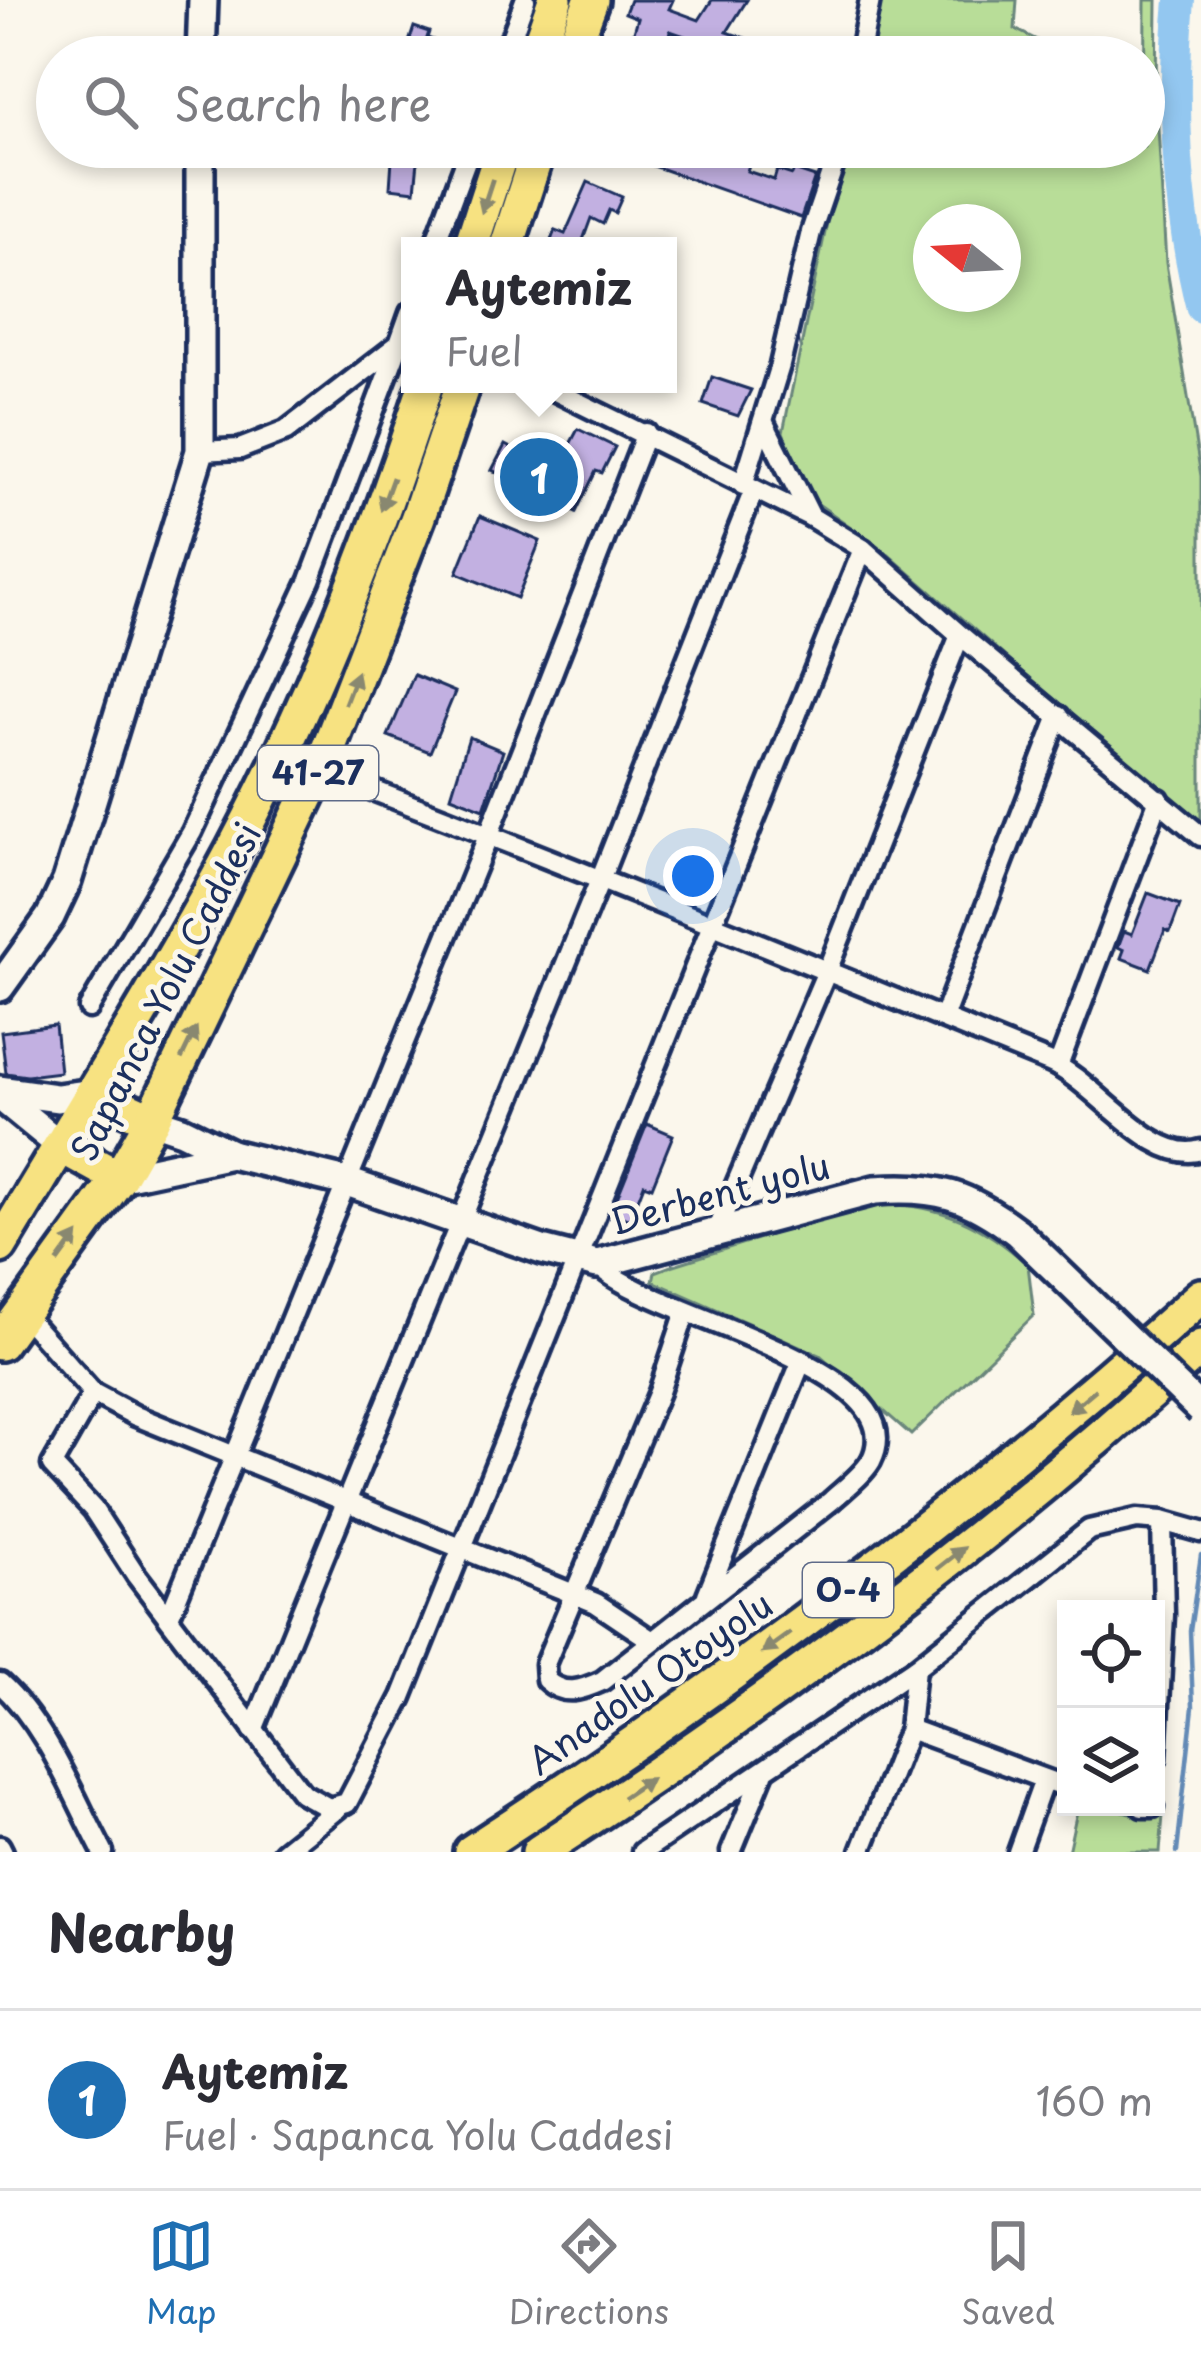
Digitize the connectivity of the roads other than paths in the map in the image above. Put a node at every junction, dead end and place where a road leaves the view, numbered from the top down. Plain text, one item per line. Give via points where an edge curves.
1 (203, 0) edge
2 (524, 0) edge
3 (555, 0) edge
4 (591, 0) edge
5 (870, 0) edge
6 (202, 36) edge
7 (511, 36) edge
8 (542, 36) edge
9 (578, 36) edge
10 (863, 36) edge
11 (200, 168) edge
12 (463, 168) edge
13 (496, 168) edge
14 (532, 168) edge
15 (833, 168) edge
16 (437, 237) edge
17 (474, 237) edge
18 (511, 237) edge
19 (401, 338) edge
20 (399, 344) junction
21 (423, 393) edge
22 (460, 393) edge
23 (560, 393) edge
24 (763, 421) junction
25 (646, 433) junction
26 (200, 451) junction
27 (748, 488) junction
28 (811, 517) junction
29 (863, 549) junction
30 (960, 635) junction
31 (1059, 716) junction
32 (320, 770) junction
33 (1159, 799) junction
34 (489, 834) junction
35 (1201, 836) edge
36 (600, 880) junction
37 (714, 926) junction
38 (827, 971) junction
39 (0, 987) edge
40 (89, 1008) dead end
41 (943, 1018) junction
42 (1058, 1066) junction
43 (0, 1093) edge
44 (93, 1093) junction
45 (152, 1120) junction
46 (61, 1146) junction
47 (1201, 1150) edge
48 (231, 1154) junction
49 (118, 1178) junction
50 (347, 1182) junction
51 (461, 1222) junction
52 (714, 1236) junction
53 (0, 1246) edge
54 (588, 1262) junction
55 (1201, 1296) edge
56 (21, 1312) junction
57 (685, 1314) junction
58 (0, 1343) edge
59 (1201, 1347) edge
60 (802, 1360) junction
61 (93, 1394) junction
62 (1201, 1410) edge
63 (236, 1456) junction
64 (348, 1501) junction
65 (1162, 1521) junction
66 (1193, 1528) edge
67 (463, 1548) junction
68 (573, 1593) junction
69 (707, 1594) junction
70 (169, 1617) junction
71 (651, 1640) junction
72 (915, 1668) junction
73 (0, 1683) edge
74 (1159, 1708) edge
75 (909, 1729) junction
76 (253, 1730) junction
77 (763, 1774) junction
78 (1044, 1780) junction
79 (1057, 1784) edge
80 (338, 1808) junction
81 (103, 1852) edge
82 (283, 1852) edge
83 (471, 1852) edge
84 (539, 1852) edge
85 (642, 1852) edge
86 (731, 1852) edge
87 (862, 1852) edge
88 (1018, 1852) edge

1 - 6 street
2 - 7 street
3 - 8 highway
4 - 9 highway
5 - 10 street
11 - 26 street
12 - 16 street
13 -> 17 highway
14 - 18 highway
15 - 24 street
19 - 20 street
20 - 26 street via 286,430 240,449
20 - 40 street via 310,580 192,832
21 -> 44 highway, Sapanca Yolu Caddesi via 332,640 219,876
32 -> 22 highway, Sapanca Yolu Caddesi / 41-27
23 - 25 street
24 - 27 street
24 - 28 street
25 - 27 street
25 - 34 street
26 - 39 street via 67,881
27 - 28 street
27 - 36 street
28 - 29 street
29 - 30 street
29 - 37 street
30 - 31 street
30 - 38 street
31 - 33 street
31 - 41 street
32 - 34 street
45 -> 32 highway, Sapanca Yolu Caddesi / 41-27
33 - 35 street
33 - 42 street
34 - 36 street
34 - 50 street
36 - 37 street
36 - 51 street
37 - 38 street
37 - 54 street
38 - 41 street
38 - 52 street
41 - 42 street
42 - 47 street via 1164,1148
43 - 44 street
43 - 46 street
44 - 45 highway
44 - 46 highway, Sapanca Yolu Caddesi
45 - 48 street
45 - 49 highway, Sapanca Yolu Caddesi / 41-27
46 - 49 highway
46 - 53 highway, Sapanca Yolu Caddesi
48 - 49 street
48 - 50 street, Derbent yolu
56 -> 49 highway, Sapanca Yolu Caddesi / 41-27
50 - 51 street, Derbent yolu
50 - 63 street
51 - 54 street, Derbent yolu
51 - 64 street
52 - 54 street, Derbent yolu
52 - 62 street, Derbent yolu, bridge via 825,1201 908,1187 958,1196 1017,1232
54 - 57 street
54 - 67 street
55 -> 83 highway, Anadolu Otoyolu / O-4 via 832,1602
56 - 58 highway, Sapanca Yolu Caddesi / 41-27
56 - 61 street
57 - 60 street
57 - 68 street
84 -> 59 highway, O-4 via 859,1630
60 - 69 street
60 - 69 street via 866,1408 872,1459 831,1501
61 - 63 street
61 - 70 street via 52,1465
63 - 64 street
63 - 70 street
64 - 67 street
64 - 76 street
65 - 66 street
65 - 72 street via 1089,1530
65 - 74 street
67 - 68 street
67 - 80 street via 369,1768
68 - 71 street
68 - 71 street via 545,1664 553,1687 573,1691 602,1681
69 - 71 street
70 - 76 street
72 - 75 street
72 - 77 street
73 - 81 street via 37,1728
75 - 78 street
75 - 87 street
76 - 80 street via 302,1793
77 - 85 street
77 - 86 street
78 - 79 street
78 - 88 street
80 - 82 street

